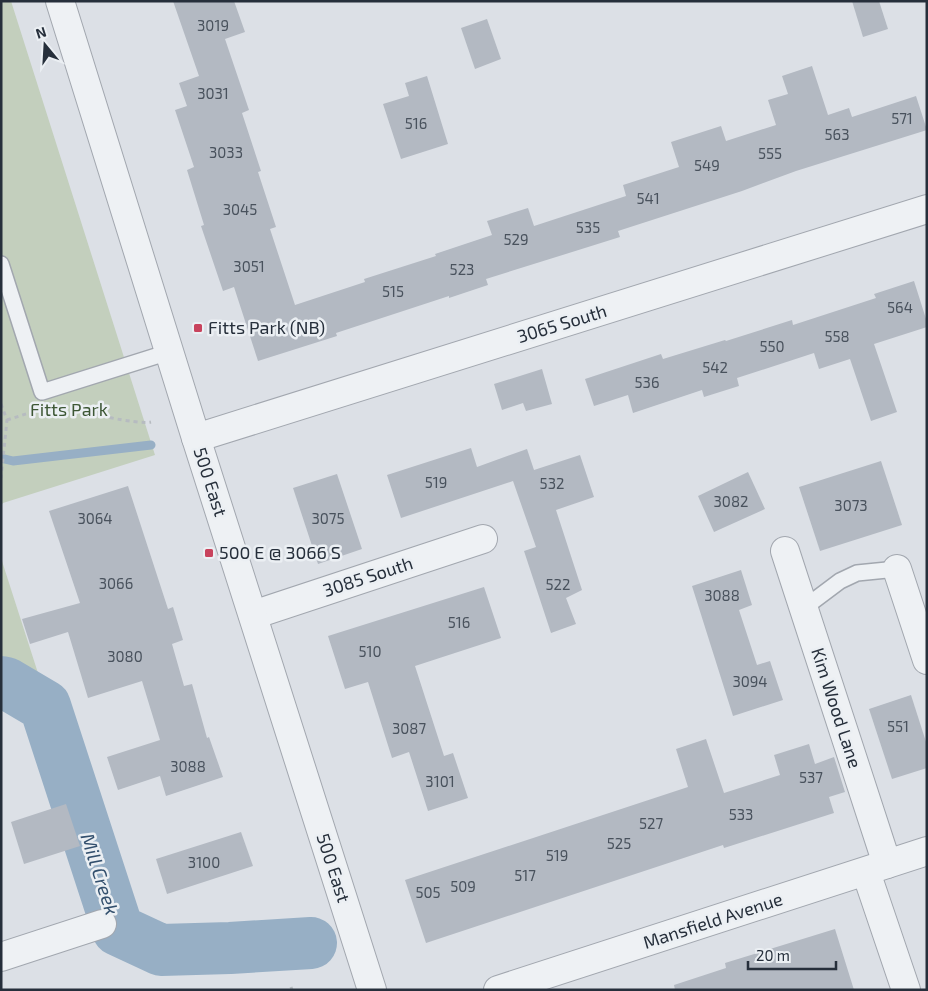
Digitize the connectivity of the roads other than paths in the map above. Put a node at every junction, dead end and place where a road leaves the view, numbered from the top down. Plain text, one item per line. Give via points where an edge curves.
1 (60, 1) edge
2 (927, 209) edge
3 (1, 264) edge
4 (169, 352) junction
5 (196, 438) junction
6 (483, 539) dead end
7 (785, 551) dead end
8 (897, 570) joint
9 (804, 608) junction
10 (252, 615) junction
11 (927, 660) edge
12 (927, 851) edge
13 (876, 868) junction
14 (102, 924) dead end
15 (1, 957) edge
16 (372, 990) edge
17 (498, 990) edge
18 (906, 990) edge

1 - 4 street, 500 East
2 - 5 street, 3065 South
3 - 4 lane via 42,392
4 - 5 street, 500 East
5 - 10 street, 500 East
6 - 10 street, 3085 South
7 - 9 street, Kim Wood Lane
8 - 9 lane via 857,573 840,581
8 - 11 street
9 - 13 street, Kim Wood Lane
10 - 16 street, 500 East
12 - 13 street, Mansfield Avenue
13 - 17 street, Mansfield Avenue
13 - 18 street, Kim Wood Lane
14 - 15 street

